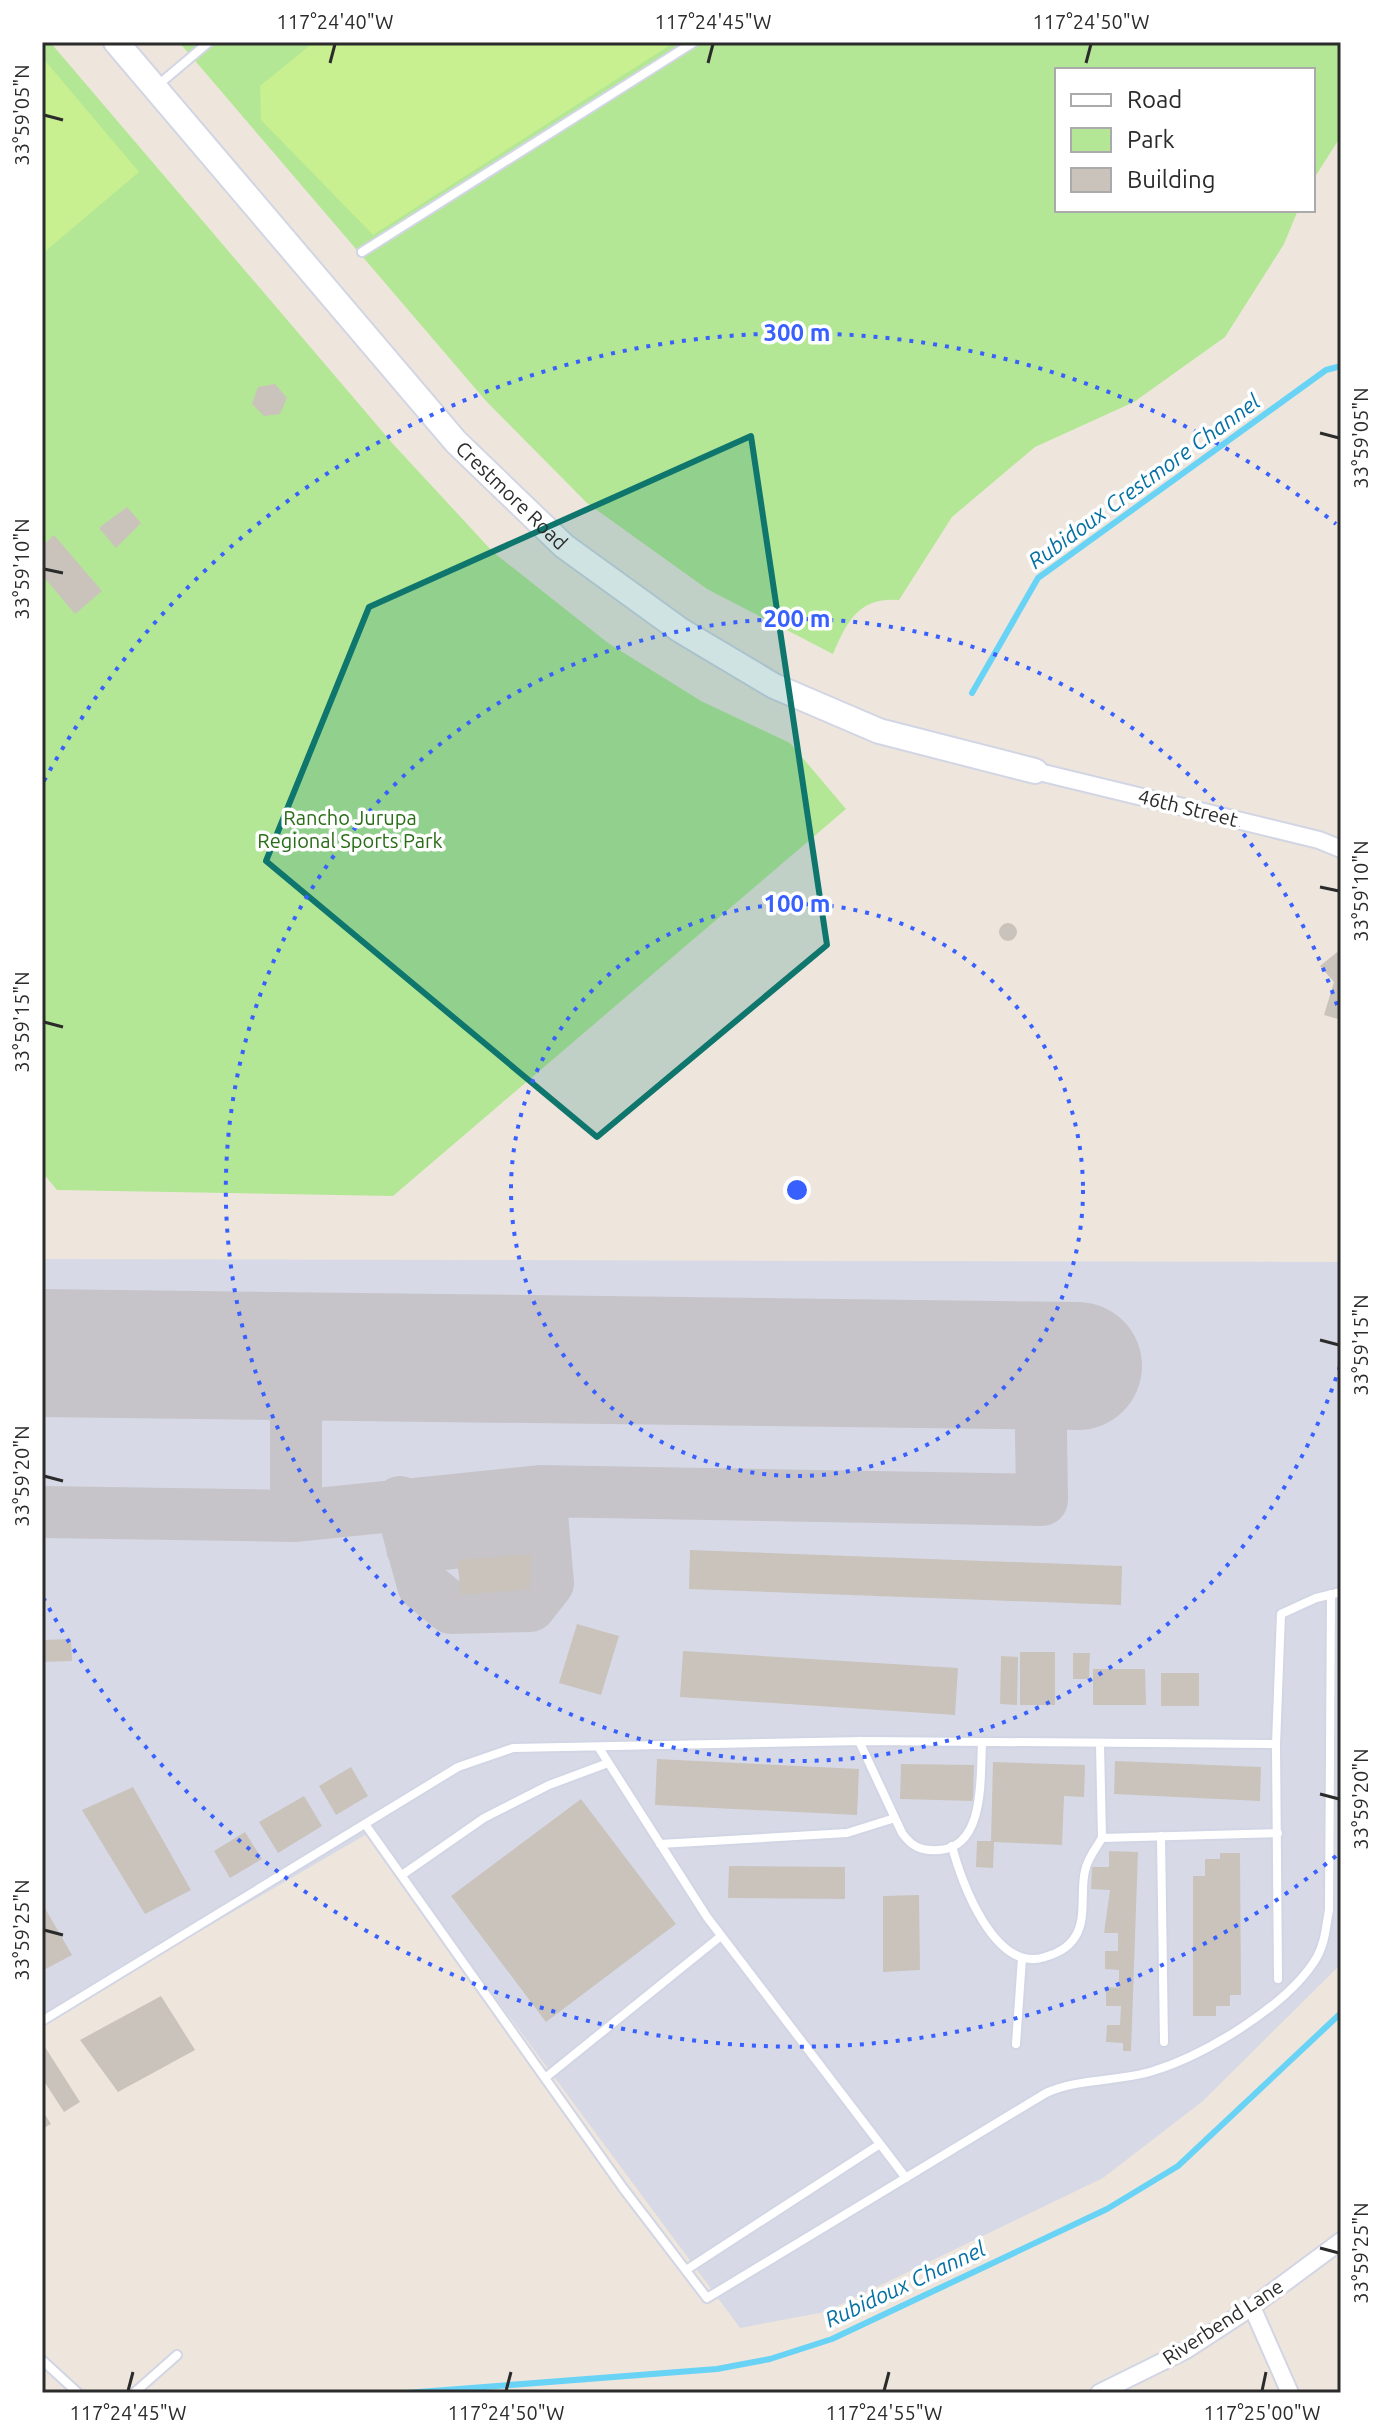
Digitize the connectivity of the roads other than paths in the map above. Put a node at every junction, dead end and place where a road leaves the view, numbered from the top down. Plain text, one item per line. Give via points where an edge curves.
1 (116, 42) edge
2 (209, 42) edge
3 (694, 42) edge
4 (155, 88) junction
5 (362, 252) dead end
6 (1035, 771) joint
7 (1341, 849) edge
8 (1341, 1592) edge
9 (1331, 1594) junction
10 (859, 1741) junction
11 (982, 1743) junction
12 (1276, 1744) junction
13 (1100, 1745) junction
14 (599, 1748) junction
15 (1330, 1750) junction
16 (1341, 1750) edge
17 (608, 1763) junction
18 (895, 1818) junction
19 (365, 1824) junction
20 (1278, 1833) junction
21 (1161, 1836) junction
22 (1102, 1838) junction
23 (660, 1844) junction
24 (952, 1846) junction
25 (402, 1875) junction
26 (721, 1936) junction
27 (1022, 1958) junction
28 (1278, 1979) dead end
29 (42, 2021) edge
30 (1164, 2042) dead end
31 (1016, 2044) dead end
32 (545, 2078) junction
33 (880, 2144) junction
34 (906, 2178) junction
35 (1341, 2241) edge
36 (686, 2270) junction
37 (1252, 2307) junction
38 (177, 2355) dead end
39 (42, 2360) edge
40 (78, 2393) edge
41 (134, 2393) edge
42 (1099, 2393) edge
43 (1290, 2393) edge

1 - 4 street, Crestmore Road
2 - 4 lane
3 - 5 lane
4 - 6 street, Crestmore Road via 456,442 564,546 680,630 774,686 879,731
6 - 7 street, 46th Street
8 - 9 lane
9 - 12 lane via 1281,1614
9 - 15 lane
10 - 11 lane
10 - 14 lane
10 - 18 lane
11 - 13 lane
11 - 24 lane via 979,1803 972,1824
12 - 13 lane
12 - 20 lane
13 - 22 lane
14 - 17 lane
14 - 19 lane via 513,1748 458,1767
15 - 16 lane
15 - 34 lane via 1329,1910 1323,1944 1281,1996 1203,2049 1153,2071 1046,2093
17 - 23 lane
17 - 25 lane via 484,1818
18 - 23 lane via 847,1833
18 - 24 lane via 910,1844 922,1850
19 - 25 lane
19 - 29 lane
20 - 21 lane
20 - 28 lane
21 - 22 lane
21 - 30 lane
22 - 27 lane via 1085,1869 1077,1935 1062,1951 1040,1959
23 - 26 lane
24 - 27 lane via 977,1912 999,1942
25 - 32 lane
26 - 32 lane
26 - 33 lane
27 - 31 lane
32 - 36 lane
33 - 34 lane
33 - 36 lane
34 - 36 lane via 707,2298
35 - 37 street, Riverbend Lane
37 - 42 street, Riverbend Lane via 1186,2350
37 - 43 street
38 - 41 lane
39 - 40 lane

